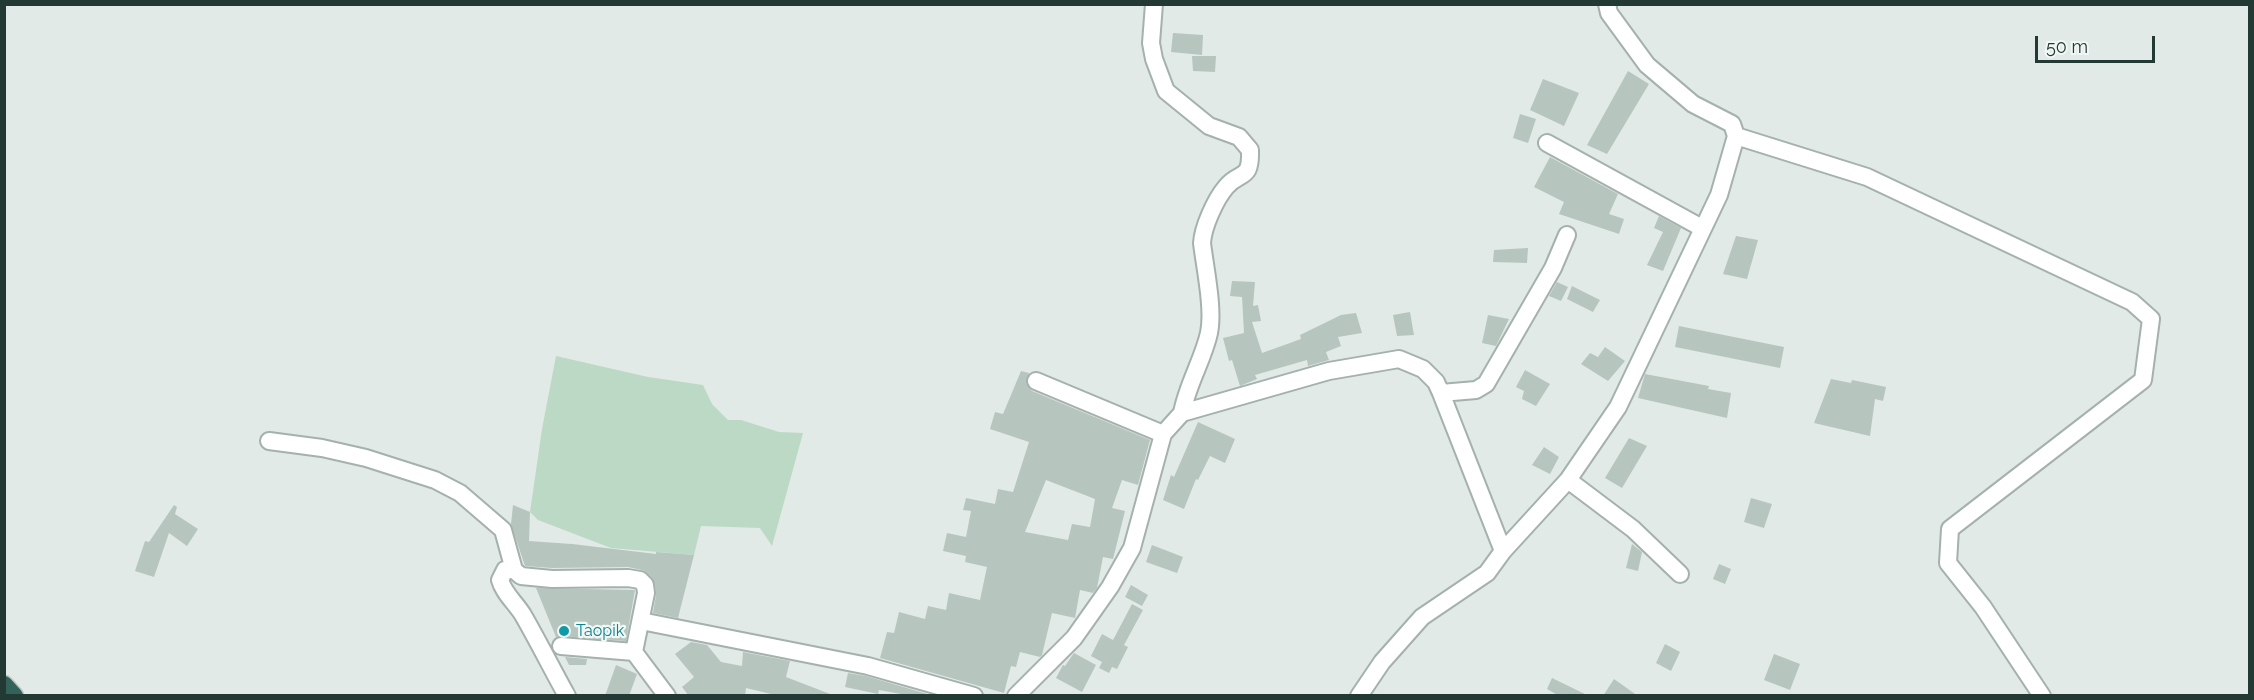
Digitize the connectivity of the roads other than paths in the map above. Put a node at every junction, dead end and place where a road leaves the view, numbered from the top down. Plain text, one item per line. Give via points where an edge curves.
1 (1154, 4) edge
2 (1607, 4) edge
3 (1736, 136) junction
4 (1547, 143) dead end
5 (1702, 228) junction
6 (1567, 235) dead end
7 (1035, 381) dead end
8 (1441, 393) junction
9 (1182, 413) junction
10 (1163, 434) junction
11 (269, 441) dead end
12 (1568, 480) junction
13 (1503, 551) junction
14 (514, 570) junction
15 (1680, 574) dead end
16 (641, 621) junction
17 (561, 646) dead end
18 (634, 652) junction
19 (4, 685) edge
20 (14, 696) edge
21 (567, 696) edge
22 (667, 696) edge
23 (974, 696) edge
24 (1016, 696) edge
25 (1359, 696) edge
26 (2042, 696) edge

1 - 9 street via 1151,43 1166,91 1209,126 1239,137 1250,150 1248,171 1226,187 1203,231 1210,321
2 - 3 street via 1609,13 1647,65 1693,104 1732,124
3 - 5 street via 1719,195
3 - 26 street via 1867,177 2132,302 2151,319 2143,380 1950,529 1948,563 1983,607
4 - 5 street
5 - 12 street via 1618,407
6 - 8 street via 1553,268 1486,384 1476,390
7 - 10 street
8 - 9 street via 1422,369 1399,359 1329,371
8 - 13 street
9 - 10 street
10 - 24 street via 1132,548 1116,577 1074,638
11 - 14 street via 333,450 435,480 460,493 503,530
12 - 13 street
12 - 15 street via 1633,529
13 - 25 street via 1487,573 1422,617 1382,662
14 - 16 street via 521,576 552,579 640,580 645,585
14 - 21 street via 505,570 500,580 503,590 522,615
16 - 18 street
16 - 23 street via 868,666
17 - 18 street
18 - 22 street
19 - 20 highway

